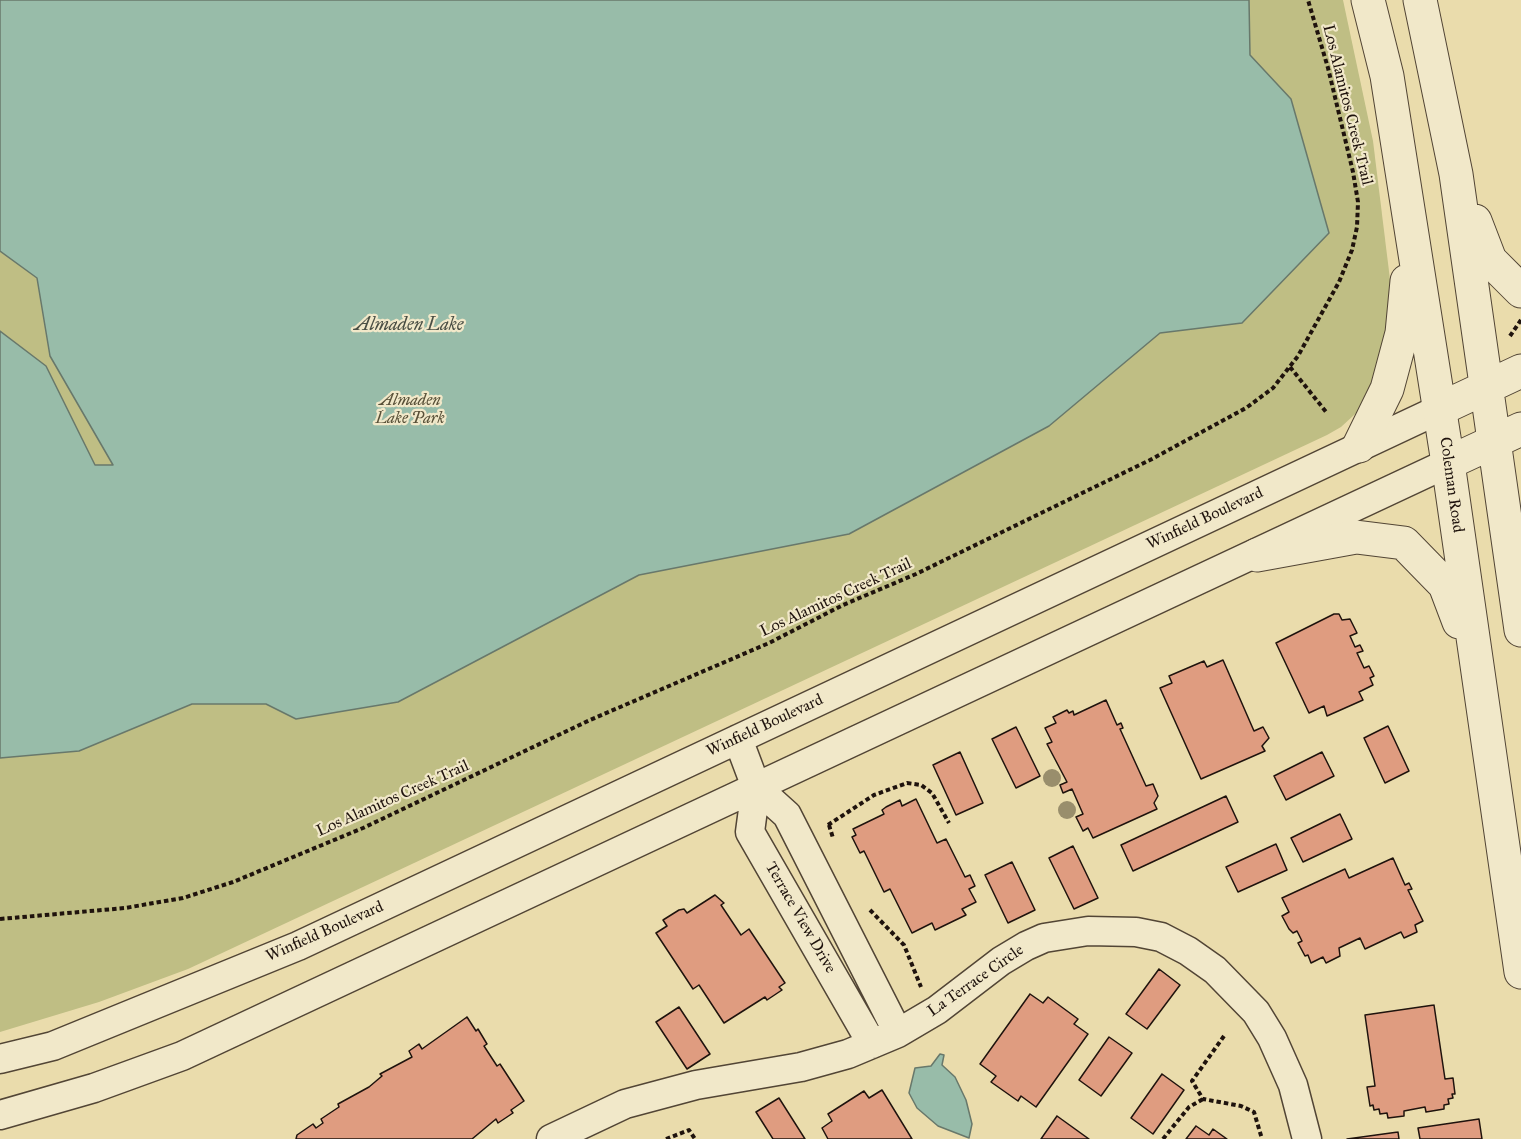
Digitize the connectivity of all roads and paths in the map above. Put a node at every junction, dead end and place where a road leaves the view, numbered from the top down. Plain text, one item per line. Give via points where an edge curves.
1 (1308, 0) edge
2 (1368, 0) edge
3 (1420, 0) edge
4 (1456, 174) junction
5 (1411, 231) junction
6 (1521, 291) edge
7 (1290, 367) junction
8 (1521, 371) edge
9 (1488, 387) junction
10 (1440, 409) junction
11 (1327, 413) dead end
12 (1509, 435) edge
13 (1359, 446) junction
14 (1448, 463) junction
15 (1257, 555) junction
16 (1521, 620) edge
17 (1477, 668) junction
18 (738, 739) junction
19 (756, 787) junction
20 (949, 823) dead end
21 (829, 825) junction
22 (822, 827) dead end
23 (833, 842) dead end
24 (864, 903) dead end
25 (0, 919) edge
26 (1521, 972) edge
27 (929, 993) dead end
28 (898, 1033) junction
29 (1224, 1036) dead end
30 (872, 1044) junction
31 (0, 1059) edge
32 (1203, 1099) junction
33 (0, 1115) edge
34 (551, 1139) edge
35 (666, 1139) edge
36 (695, 1139) edge
37 (1163, 1139) edge
38 (1262, 1139) edge
39 (1307, 1139) edge

1 - 7 path, Los Alamitos Creek Trail via 1353,172 1357,227 1339,282
2 - 5 street, Coleman Road via 1387,76
3 - 4 street
4 - 6 street via 1490,260
4 - 9 street
5 - 10 street, Coleman Road
5 - 13 street via 1402,333 1387,389
7 - 11 path
7 - 25 path, Los Alamitos Creek Trail via 1273,388 1246,408 1150,460 938,564 590,720 363,828 233,882 183,898 124,908
8 - 9 street, Winfield Boulevard
9 - 10 street, Winfield Boulevard
9 - 12 street
10 - 13 street, Winfield Boulevard
10 - 14 street, Coleman Road
12 - 14 street
12 - 16 street
13 - 18 street, Winfield Boulevard
14 - 15 street
14 - 17 street, Coleman Road
15 - 17 street via 1356,537 1404,543 1445,585
15 - 19 street
17 - 26 street, Coleman Road
18 - 19 street, Terrace View Drive
18 - 31 street, Winfield Boulevard via 298,946 53,1046
19 - 28 street, Terrace View Drive via 787,815
19 - 30 street, Terrace View Drive via 750,832
19 - 33 street via 182,1056 94,1088
20 - 21 path via 932,793 921,785 907,783 874,795
21 - 22 path
21 - 23 path
24 - 27 path via 904,945 917,980
28 - 30 street, La Terrace Circle
28 - 39 street, La Terrace Circle via 944,1005 1001,961 1044,938 1088,931 1161,937 1215,970 1256,1012 1287,1070
29 - 32 path via 1192,1081
30 - 34 street, La Terrace Circle via 801,1067 696,1085 625,1104
32 - 37 path via 1189,1107
32 - 38 path via 1248,1108 1258,1119
35 - 36 path via 689,1130

